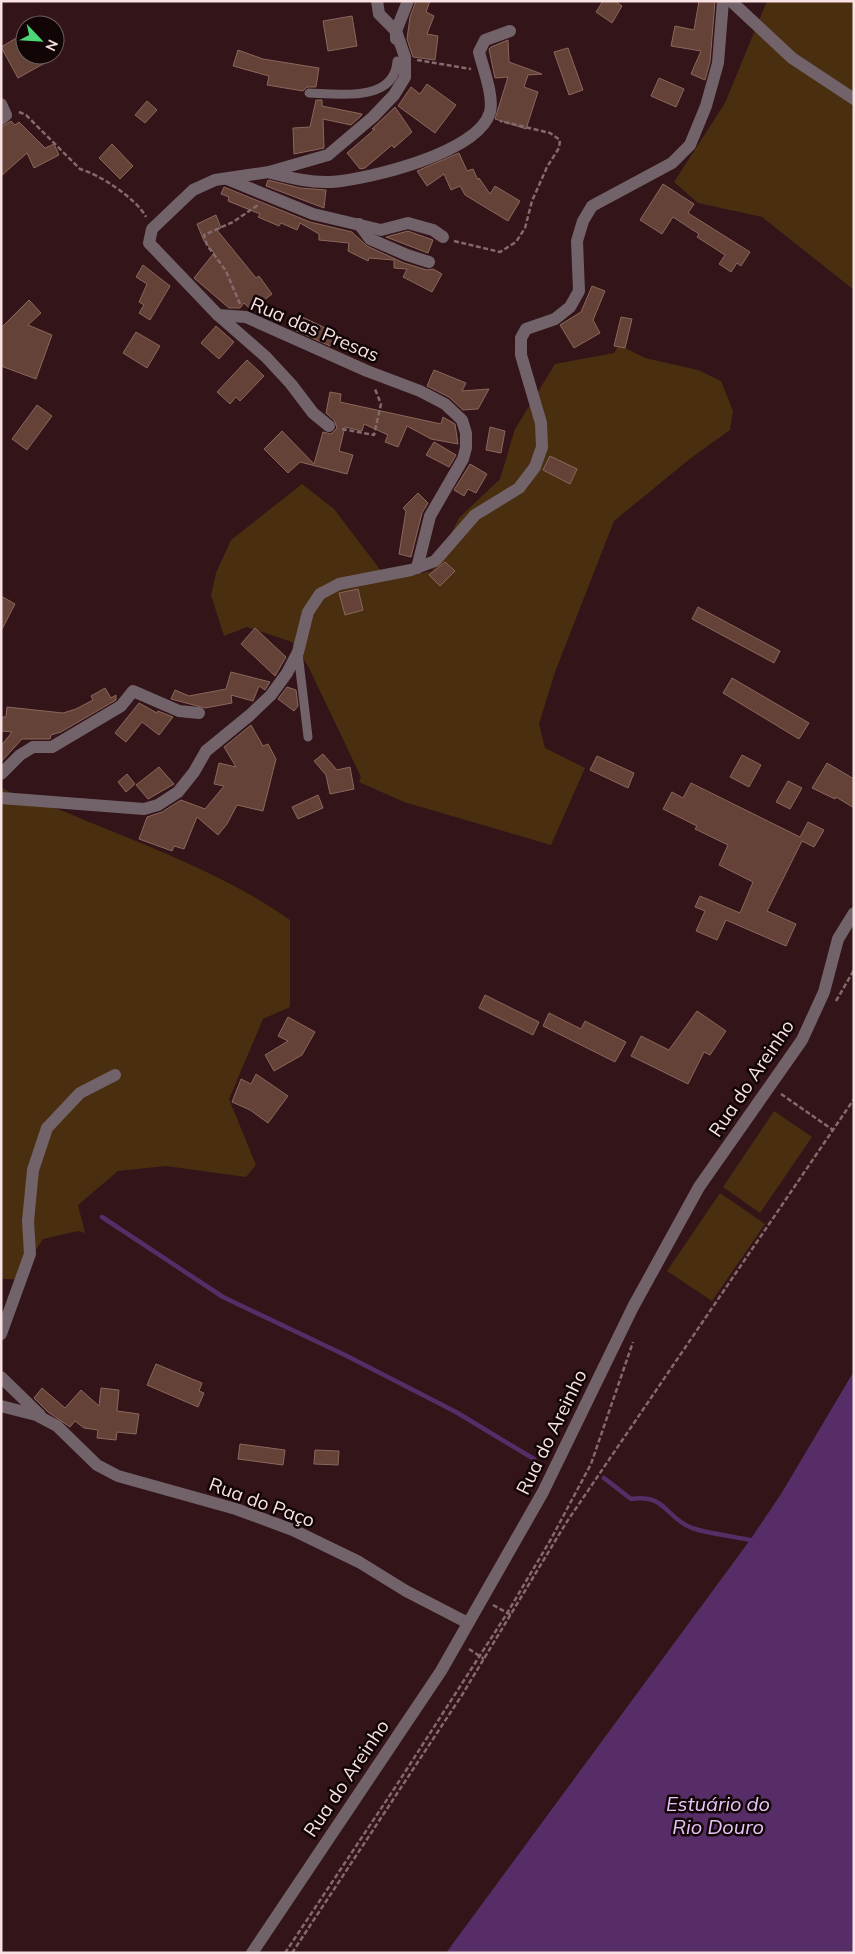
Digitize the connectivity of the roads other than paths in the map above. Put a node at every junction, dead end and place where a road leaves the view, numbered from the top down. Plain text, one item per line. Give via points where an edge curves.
1 (377, 1) edge
2 (408, 1) edge
3 (723, 1) edge
4 (731, 1) edge
5 (396, 31) junction
6 (510, 31) dead end
7 (397, 61) joint
8 (309, 93) dead end
9 (854, 99) edge
10 (268, 172) junction
11 (224, 178) junction
12 (360, 224) junction
13 (443, 237) road end
14 (429, 262) dead end
15 (218, 315) junction
16 (329, 426) road end
17 (417, 568) junction
18 (298, 652) junction
19 (199, 713) dead end
20 (308, 737) dead end
21 (1, 774) edge
22 (1, 798) edge
23 (854, 913) edge
24 (116, 1075) dead end
25 (1, 1334) edge
26 (1, 1377) edge
27 (1, 1406) edge
28 (46, 1420) junction
29 (468, 1624) junction
30 (252, 1953) edge

1 - 5 street via 378,14
2 - 5 street
3 - 17 street via 718,64 690,145 672,163 592,206 583,220 577,241 579,291 570,307 555,319 526,329 520,338 521,355 541,423 542,447 535,467 519,488 475,515 435,561
4 - 9 street via 792,58
5 - 7 street
5 - 10 street via 405,57 405,77 394,96 328,155
6 - 10 street via 485,40 479,52 490,111 483,124 456,146 434,157 368,177 330,182 300,180
7 - 8 lane via 396,70 389,79 379,88 364,94
10 - 11 street
11 - 12 street via 313,214
11 - 15 street via 194,190 152,229 149,243
12 - 13 street via 381,230 408,223 433,230
12 - 14 street via 370,239
15 - 16 street via 266,357
15 - 17 street, Rua das Presas via 246,317 445,404 462,420 466,433 463,459 430,516
17 - 18 street via 339,584 320,594 308,612
18 - 20 lane
18 - 22 street via 271,695 206,751 178,792 158,805 144,809
19 - 21 street via 178,711 133,691 121,706 52,747 33,747
23 - 29 street, Rua do Areinho via 838,939 816,1012 802,1040 699,1187 633,1307 543,1492
24 - 25 street via 80,1093 47,1128 33,1170 28,1221 30,1254
26 - 28 street, Rua do Paço
27 - 28 street, Rua do Paço
28 - 29 street, Rua do Paço via 77,1443 97,1465 118,1476 236,1509 293,1530 359,1562
29 - 30 street, Rua do Areinho via 441,1671

